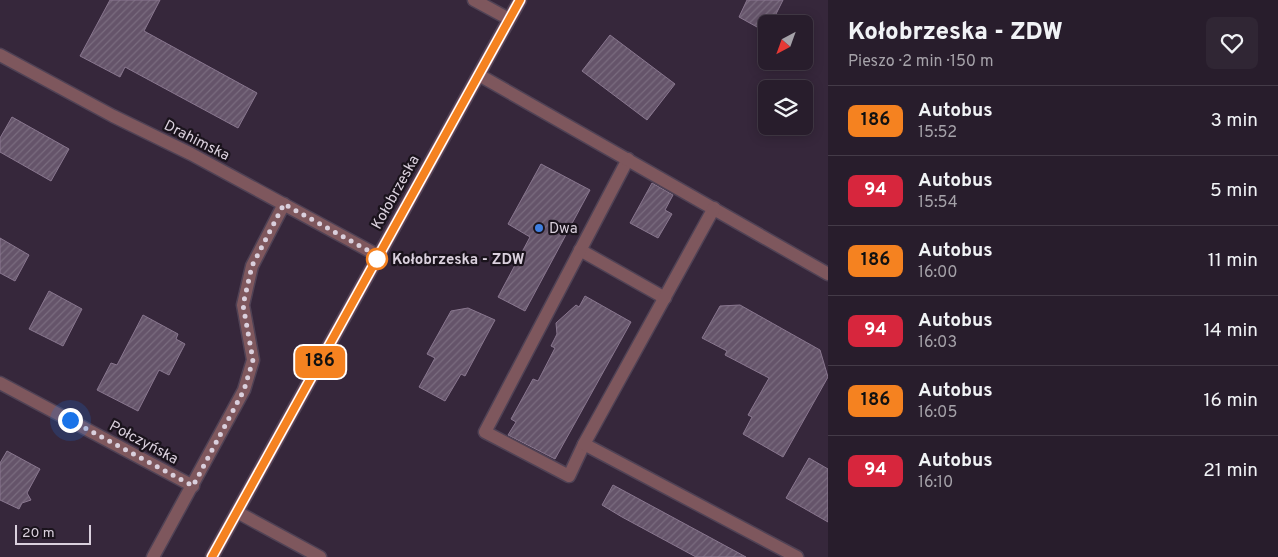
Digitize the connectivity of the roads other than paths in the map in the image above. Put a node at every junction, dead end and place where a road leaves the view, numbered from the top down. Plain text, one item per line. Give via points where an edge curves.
1 (474, 0) edge
2 (520, 0) edge
3 (509, 19) junction
4 (0, 55) edge
5 (479, 75) junction
6 (628, 160) junction
7 (284, 204) junction
8 (714, 208) junction
9 (580, 250) junction
10 (378, 256) junction
11 (828, 274) edge
12 (665, 298) junction
13 (0, 383) edge
14 (584, 444) junction
15 (193, 486) junction
16 (237, 512) junction
17 (153, 557) edge
18 (212, 557) edge
19 (320, 557) edge
20 (797, 557) edge

1 - 3 street
2 - 3 main road, Kołobrzeska
3 - 5 main road, Kołobrzeska
4 - 7 street, Drahimska
5 - 6 street
5 - 10 main road, Kołobrzeska
6 - 8 street
6 - 9 street
7 - 10 street, Drahimska
7 - 15 street via 252,266 243,305 253,360 244,390
8 - 11 street
8 - 12 street
9 - 12 street
9 - 14 street via 485,432 569,476
10 - 16 main road, Kołobrzeska
12 - 14 street
13 - 15 street, Połczyńska
14 - 20 street
15 - 17 street
16 - 18 main road, Kołobrzeska
16 - 19 street

